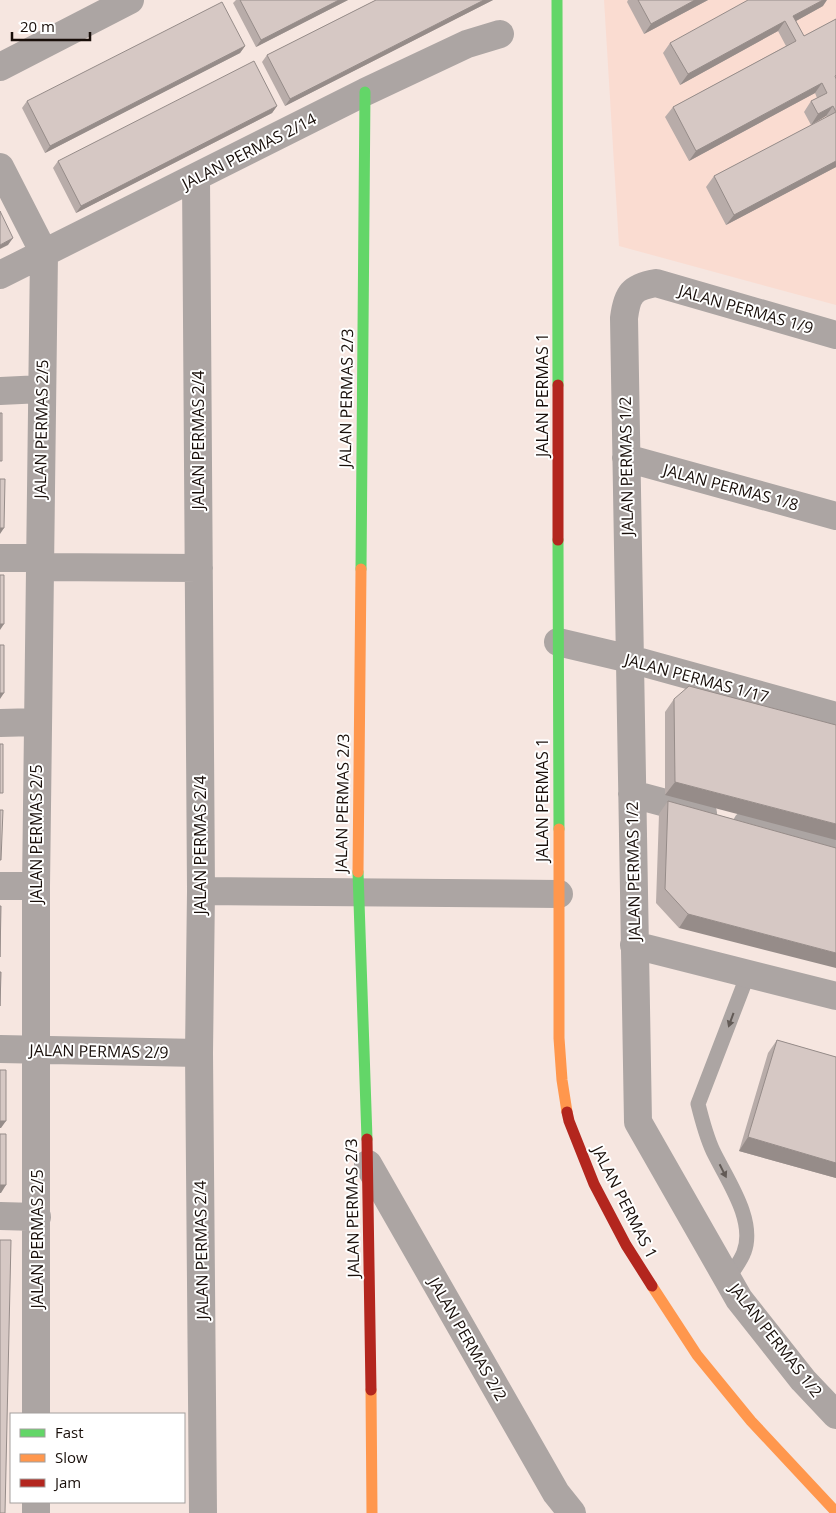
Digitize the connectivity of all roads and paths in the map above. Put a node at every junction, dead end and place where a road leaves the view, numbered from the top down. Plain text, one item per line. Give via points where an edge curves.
1 (130, 0) edge
2 (557, 0) edge
3 (500, 34) dead end
4 (0, 67) edge
5 (365, 92) junction
6 (0, 167) edge
7 (196, 177) junction
8 (44, 253) junction
9 (0, 275) edge
10 (656, 283) joint
11 (836, 335) edge
12 (42, 389) junction
13 (0, 391) edge
14 (626, 458) junction
15 (836, 516) edge
16 (0, 558) edge
17 (39, 563) junction
18 (198, 568) junction
19 (558, 642) junction
20 (630, 659) junction
21 (836, 716) edge
22 (0, 722) edge
23 (37, 722) junction
24 (632, 794) junction
25 (836, 847) edge
26 (0, 886) edge
27 (36, 886) junction
28 (201, 891) junction
29 (358, 892) junction
30 (559, 894) junction
31 (634, 945) junction
32 (748, 974) junction
33 (836, 996) edge
34 (0, 1049) edge
35 (35, 1049) junction
36 (199, 1053) junction
37 (368, 1164) junction
38 (0, 1216) edge
39 (37, 1217) junction
40 (728, 1279) junction
41 (36, 1413) edge
42 (836, 1415) edge
43 (836, 1512) edge
44 (203, 1513) edge
45 (372, 1513) edge
46 (572, 1513) edge

1 - 4 street
2 - 19 street, JALAN PERMAS 1
3 - 5 street, JALAN PERMAS 2/14 via 467,44
5 - 7 street, JALAN PERMAS 2/14
5 - 29 street, JALAN PERMAS 2/3
6 - 8 street
7 - 8 street, JALAN PERMAS 2/14
7 - 18 street, JALAN PERMAS 2/4
8 - 9 street, JALAN PERMAS 2/14
8 - 12 street, JALAN PERMAS 2/5
10 - 11 street, JALAN PERMAS 1/9
10 - 14 street, JALAN PERMAS 1/2 via 642,285 631,293 626,305
12 - 13 street
12 - 17 street, JALAN PERMAS 2/5
14 - 15 street, JALAN PERMAS 1/8
14 - 20 street, JALAN PERMAS 1/2
16 - 17 street
17 - 18 street
17 - 23 street, JALAN PERMAS 2/5
18 - 28 street, JALAN PERMAS 2/4
19 - 20 street, JALAN PERMAS 1/17
19 - 30 street, JALAN PERMAS 1
20 - 21 street, JALAN PERMAS 1/17
20 - 24 street, JALAN PERMAS 1/2
22 - 23 street
23 - 27 street, JALAN PERMAS 2/5
24 - 25 street
24 - 31 street, JALAN PERMAS 1/2
26 - 27 street
27 - 35 street, JALAN PERMAS 2/5
28 - 29 street
28 - 36 street, JALAN PERMAS 2/4
29 - 30 street
29 - 37 street, JALAN PERMAS 2/3
30 - 43 street, JALAN PERMAS 1 via 562,1080 568,1122 594,1184 626,1245 697,1355 751,1422
31 - 32 street
31 - 40 street, JALAN PERMAS 1/2 via 638,1122
32 - 33 street
32 -> 40 lane via 698,1104 702,1122 740,1204 747,1229 744,1252
34 - 35 street, JALAN PERMAS 2/9
35 - 36 street, JALAN PERMAS 2/9
35 - 39 street, JALAN PERMAS 2/5
36 - 44 street, JALAN PERMAS 2/4
37 - 45 street, JALAN PERMAS 2/3
37 - 46 street, JALAN PERMAS 2/2 via 556,1493
38 - 39 street
39 - 41 street, JALAN PERMAS 2/5
40 - 42 street, JALAN PERMAS 1/2 via 739,1299 803,1380

